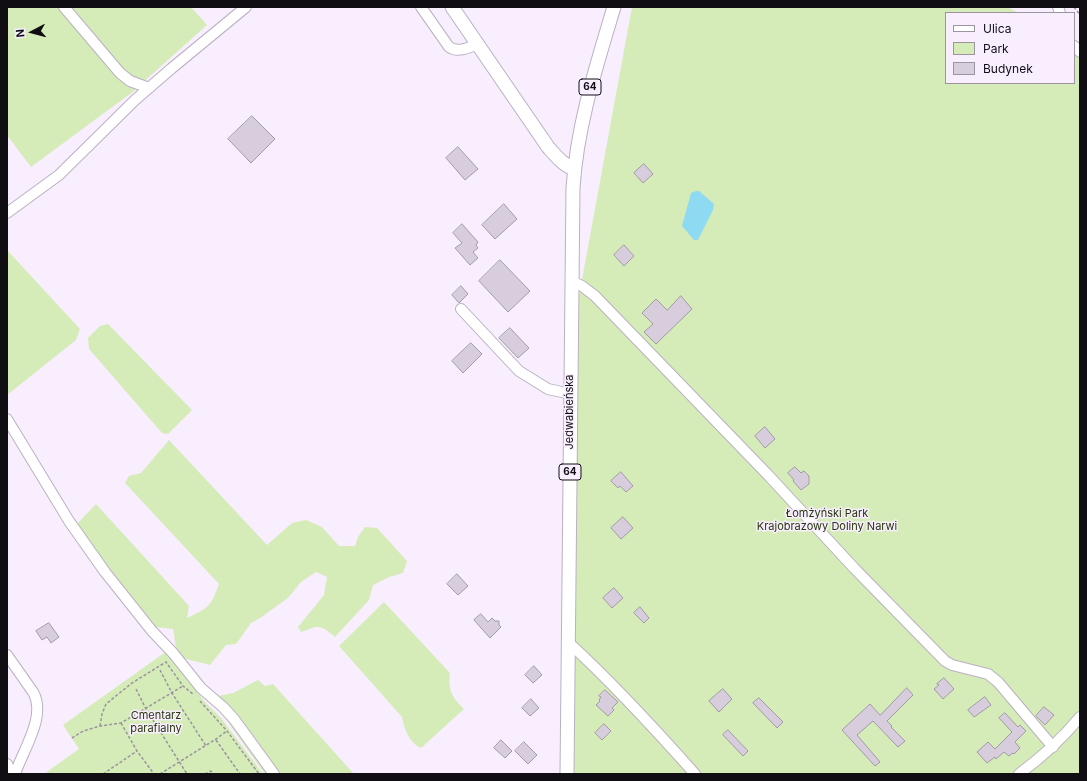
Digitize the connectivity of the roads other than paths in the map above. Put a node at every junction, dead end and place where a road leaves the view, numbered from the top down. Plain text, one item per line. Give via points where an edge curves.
1 (64, 7) edge
2 (246, 7) edge
3 (421, 7) edge
4 (452, 7) edge
5 (614, 7) edge
6 (477, 44) junction
7 (149, 88) junction
8 (574, 169) junction
9 (7, 214) edge
10 (572, 281) junction
11 (461, 309) dead end
12 (570, 394) junction
13 (7, 419) edge
14 (569, 643) junction
15 (7, 655) edge
16 (1080, 716) edge
17 (1053, 747) junction
18 (7, 764) edge
19 (12, 774) edge
20 (15, 774) edge
21 (274, 774) edge
22 (567, 774) edge
23 (695, 774) edge
24 (1019, 774) edge

1 - 7 street via 120,73 130,81
2 - 7 street
3 - 6 street via 452,49 460,50
4 - 6 main road
5 - 8 main road, 64 via 585,107
6 - 8 main road via 548,147 568,167
7 - 9 street via 59,175
8 - 10 main road, Jedwabieńska / 64
10 - 12 main road, Jedwabieńska / 64
10 - 17 street via 582,286 606,307 945,661 988,674 998,682
11 - 12 street via 518,371 548,389
12 - 14 main road, Jedwabieńska / 64
13 - 21 street via 69,521 105,572 201,688 234,719
14 - 22 main road, Jedwabieńska / 64
14 - 23 street via 646,719
15 - 20 street via 36,698 38,712
16 - 17 street
17 - 24 street
18 - 19 street

